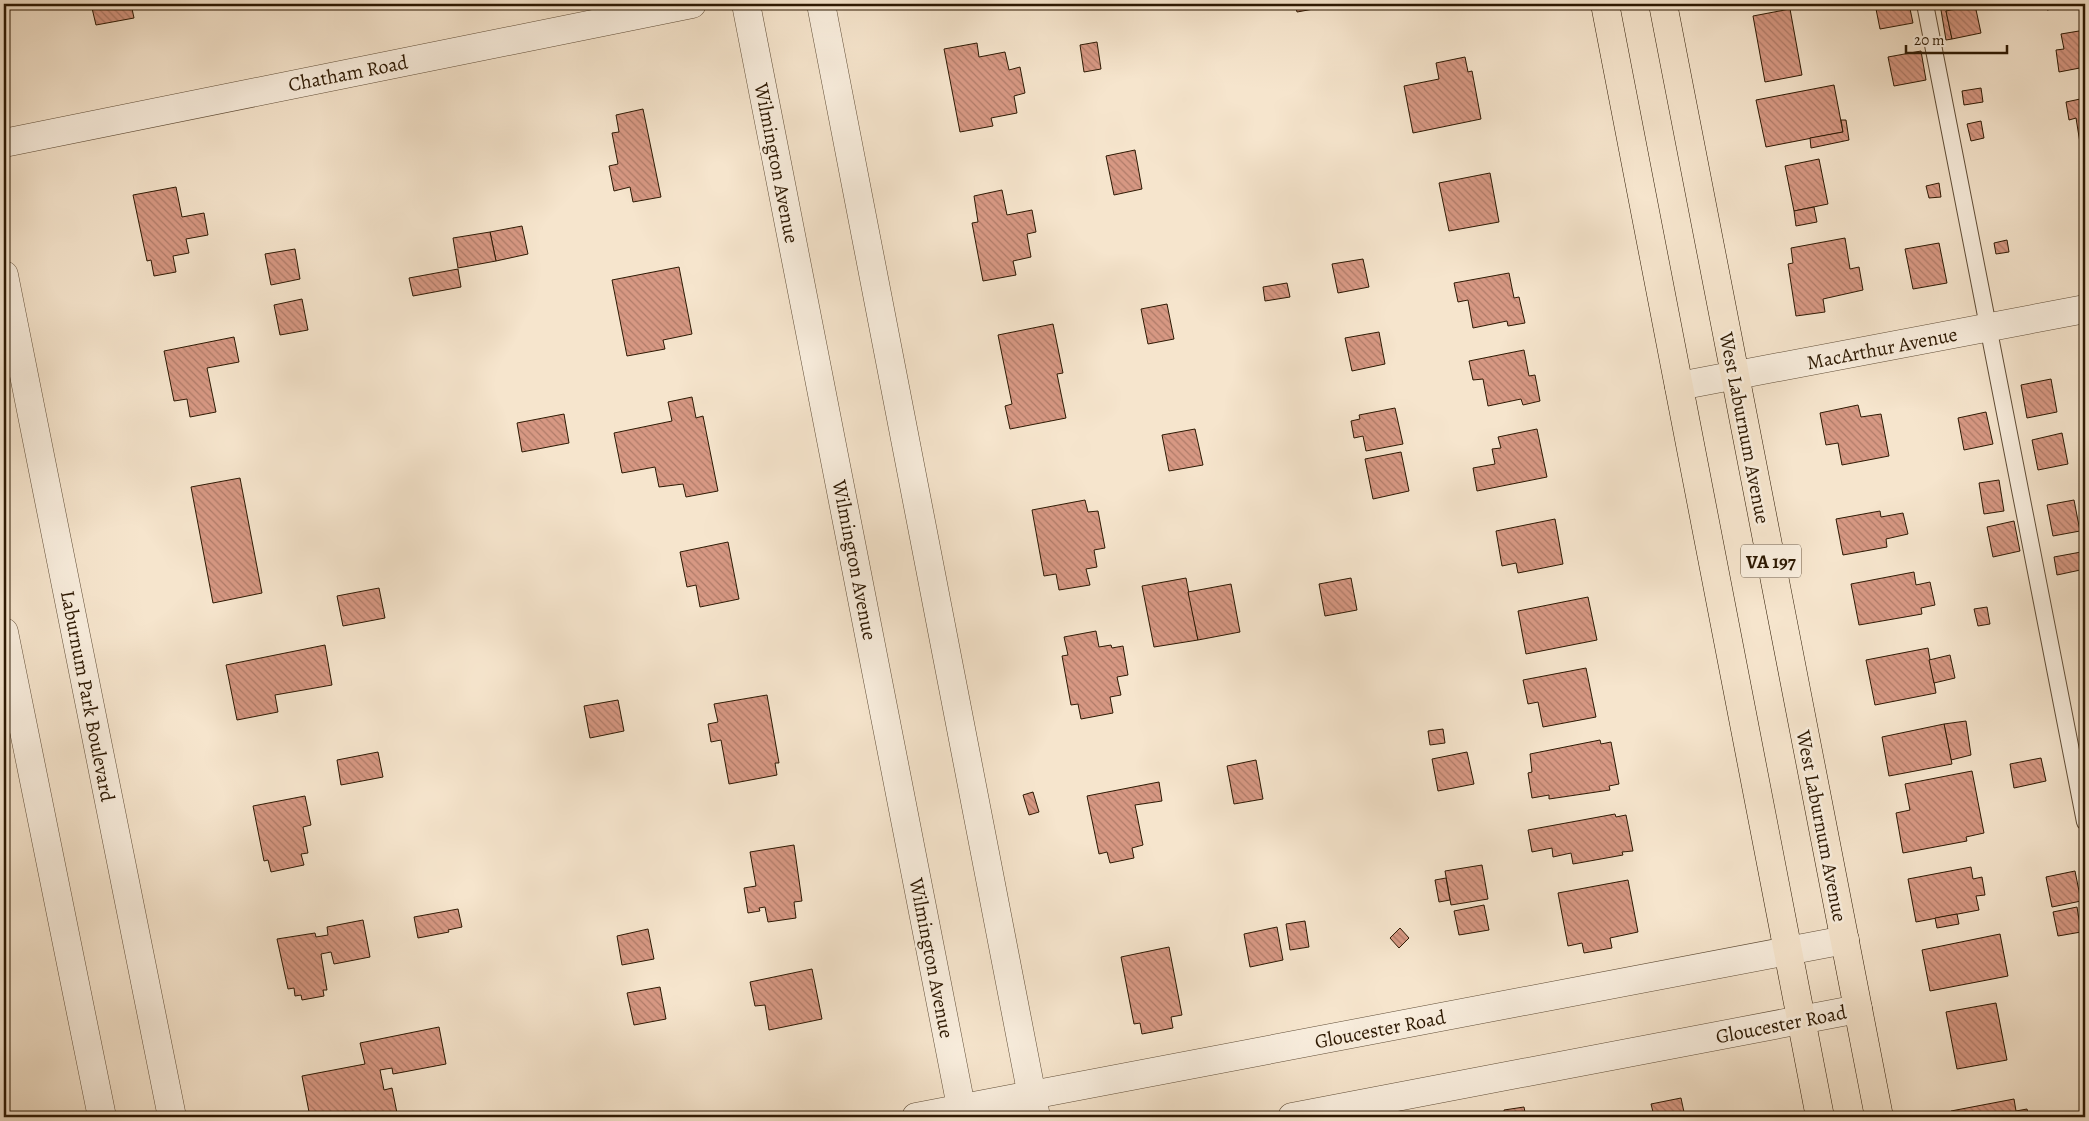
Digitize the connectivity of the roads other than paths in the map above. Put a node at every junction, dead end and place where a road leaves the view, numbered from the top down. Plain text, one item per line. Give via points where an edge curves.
1 (692, 4) edge
2 (746, 4) edge
3 (821, 4) edge
4 (1605, 4) edge
5 (1663, 4) edge
6 (1925, 4) edge
7 (4, 143) edge
8 (4, 275) edge
9 (2085, 309) edge
10 (1988, 328) junction
11 (1735, 376) junction
12 (1679, 386) junction
13 (4, 632) edge
14 (2085, 822) edge
15 (1845, 940) junction
16 (1788, 951) junction
17 (1858, 1009) junction
18 (1802, 1020) junction
19 (1034, 1107) edge
20 (963, 1113) edge
21 (102, 1117) edge
22 (172, 1117) edge
23 (916, 1117) edge
24 (1292, 1117) edge
25 (1820, 1117) edge
26 (1879, 1117) edge

1 - 7 street, Chatham Road
2 - 20 street, Wilmington Avenue
3 - 19 street
4 - 12 main road, VA 197
5 - 11 main road, West Laburnum Avenue / VA 197
6 - 10 lane
8 - 22 street, Laburnum Park Boulevard
9 - 10 street, MacArthur Avenue
10 - 11 street, MacArthur Avenue
10 - 14 lane
11 - 12 street, MacArthur Avenue
11 - 15 main road, West Laburnum Avenue / VA 197
12 - 16 main road, VA 197
13 - 21 street
15 - 16 street, Gloucester Road
15 - 17 main road, West Laburnum Avenue / VA 197
16 - 18 main road, VA 197
16 - 19 street, Gloucester Road
17 - 18 street, Gloucester Road
17 - 26 main road, West Laburnum Avenue / VA 197
18 - 24 street, Gloucester Road
18 - 25 main road, VA 197
19 - 20 street, Gloucester Road
20 - 23 street, Gloucester Road

